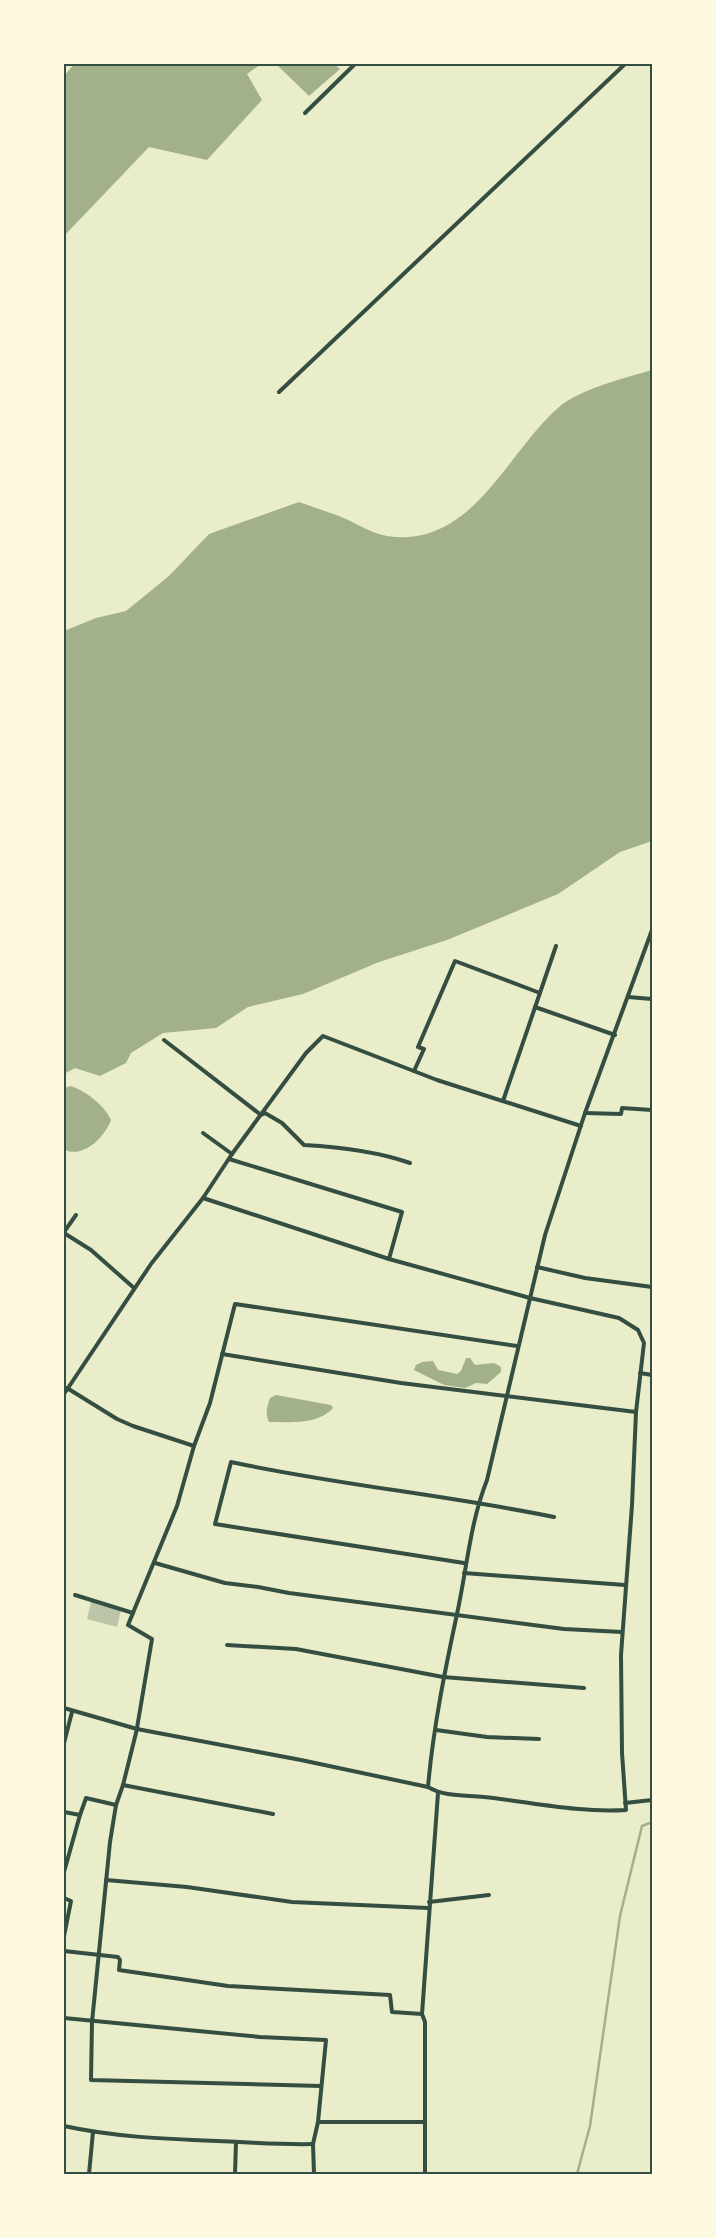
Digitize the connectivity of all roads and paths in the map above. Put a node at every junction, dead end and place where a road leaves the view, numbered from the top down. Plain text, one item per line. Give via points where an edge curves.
1 (355, 64) edge
2 (624, 64) edge
3 (305, 113) dead end
4 (279, 392) dead end
5 (652, 930) edge
6 (556, 946) dead end
7 (540, 993) junction
8 (628, 997) junction
9 (652, 999) edge
10 (535, 1007) junction
11 (615, 1035) junction
12 (164, 1040) dead end
13 (414, 1071) junction
14 (503, 1101) junction
15 (652, 1110) edge
16 (586, 1113) junction
17 (260, 1115) junction
18 (581, 1126) junction
19 (203, 1132) dead end
20 (232, 1154) junction
21 (229, 1159) junction
22 (410, 1163) dead end
23 (203, 1198) junction
24 (76, 1214) dead end
25 (64, 1233) edge
26 (389, 1259) junction
27 (537, 1267) junction
28 (652, 1287) edge
29 (134, 1288) junction
30 (530, 1298) junction
31 (517, 1346) junction
32 (222, 1354) junction
33 (640, 1373) junction
34 (652, 1375) edge
35 (68, 1388) junction
36 (64, 1394) edge
37 (506, 1397) junction
38 (636, 1412) junction
39 (194, 1446) junction
40 (479, 1502) junction
41 (554, 1517) dead end
42 (464, 1563) junction
43 (155, 1564) junction
44 (464, 1573) junction
45 (626, 1585) junction
46 (75, 1595) dead end
47 (133, 1613) junction
48 (457, 1615) junction
49 (622, 1632) junction
50 (227, 1645) dead end
51 (443, 1677) junction
52 (584, 1688) dead end
53 (64, 1708) edge
54 (72, 1712) junction
55 (137, 1728) junction
56 (436, 1730) junction
57 (539, 1740) dead end
58 (64, 1743) edge
59 (123, 1785) junction
60 (428, 1787) junction
61 (438, 1793) junction
62 (652, 1800) edge
63 (625, 1803) junction
64 (116, 1805) junction
65 (64, 1812) edge
66 (273, 1814) dead end
67 (80, 1815) junction
68 (64, 1872) edge
69 (106, 1880) junction
70 (489, 1895) dead end
71 (64, 1898) edge
72 (429, 1902) junction
73 (428, 1908) junction
74 (64, 1936) edge
75 (64, 1951) edge
76 (98, 1956) junction
77 (422, 2014) junction
78 (64, 2018) edge
79 (92, 2022) junction
80 (321, 2086) junction
81 (318, 2122) junction
82 (424, 2122) junction
83 (64, 2126) edge
84 (93, 2132) junction
85 (236, 2142) junction
86 (313, 2144) junction
87 (89, 2174) edge
88 (235, 2174) edge
89 (314, 2174) edge
90 (425, 2174) edge

1 - 3 street
2 - 4 street
5 - 8 street
6 - 7 street
7 - 10 street
7 - 13 street via 455,961 418,1047 424,1049
8 - 9 street
8 - 11 street
10 - 11 street
10 - 14 street
11 - 16 street
12 - 17 street
13 - 14 street
13 - 17 street via 323,1036 306,1053
14 - 18 street
15 - 16 street via 622,1108 621,1114
16 - 18 street
17 - 20 street
17 - 22 street via 265,1113 282,1123 304,1145 333,1146
18 - 27 street
19 - 20 street
20 - 21 street
21 - 23 street
21 - 26 street via 402,1212
23 - 26 street
23 - 29 street
24 - 25 street
25 - 29 street via 91,1250
26 - 30 street
27 - 28 street via 585,1278
27 - 30 street
29 - 35 street
30 - 31 street
30 - 33 street via 618,1318 638,1330 643,1337
31 - 32 street via 235,1304
31 - 37 street
32 - 37 street via 401,1384
32 - 39 street via 210,1403
33 - 34 street
33 - 38 street
35 - 36 street
35 - 39 street via 117,1419
37 - 38 street
37 - 40 street via 488,1480
38 - 45 street
39 - 43 street via 177,1506
40 - 41 street
40 - 42 street
40 - 42 street via 231,1462 215,1524
42 - 44 street
43 - 47 street
43 - 48 street via 225,1583
44 - 45 street
44 - 48 street
45 - 49 street
46 - 47 street
47 - 55 street via 128,1625 152,1638
48 - 49 street via 564,1629
48 - 51 street
49 - 63 street
50 - 51 street via 296,1649
51 - 52 street
51 - 56 street
53 - 54 street
54 - 55 street
54 - 58 street
55 - 59 street
55 - 60 street
56 - 57 street
56 - 60 street
59 - 64 street
59 - 66 street
60 - 61 street
61 - 63 street via 545,1807 626,1810
61 - 72 street
62 - 63 street
64 - 67 street via 86,1798
64 - 69 street
65 - 67 street
67 - 68 street
69 - 73 street via 292,1902
69 - 76 street
70 - 72 street
71 - 74 street via 71,1901
72 - 73 street
73 - 77 street
75 - 76 street
76 - 77 street via 119,1958 119,1970 228,1986 390,1995 392,2012
76 - 79 street
77 - 82 street via 425,2022
78 - 79 street
79 - 80 street via 326,2040
79 - 80 street via 91,2080
80 - 81 street
81 - 82 street
81 - 86 street
82 - 90 street
83 - 84 street
84 - 85 street
84 - 87 street
85 - 86 street via 281,2146
85 - 88 street
86 - 89 street

